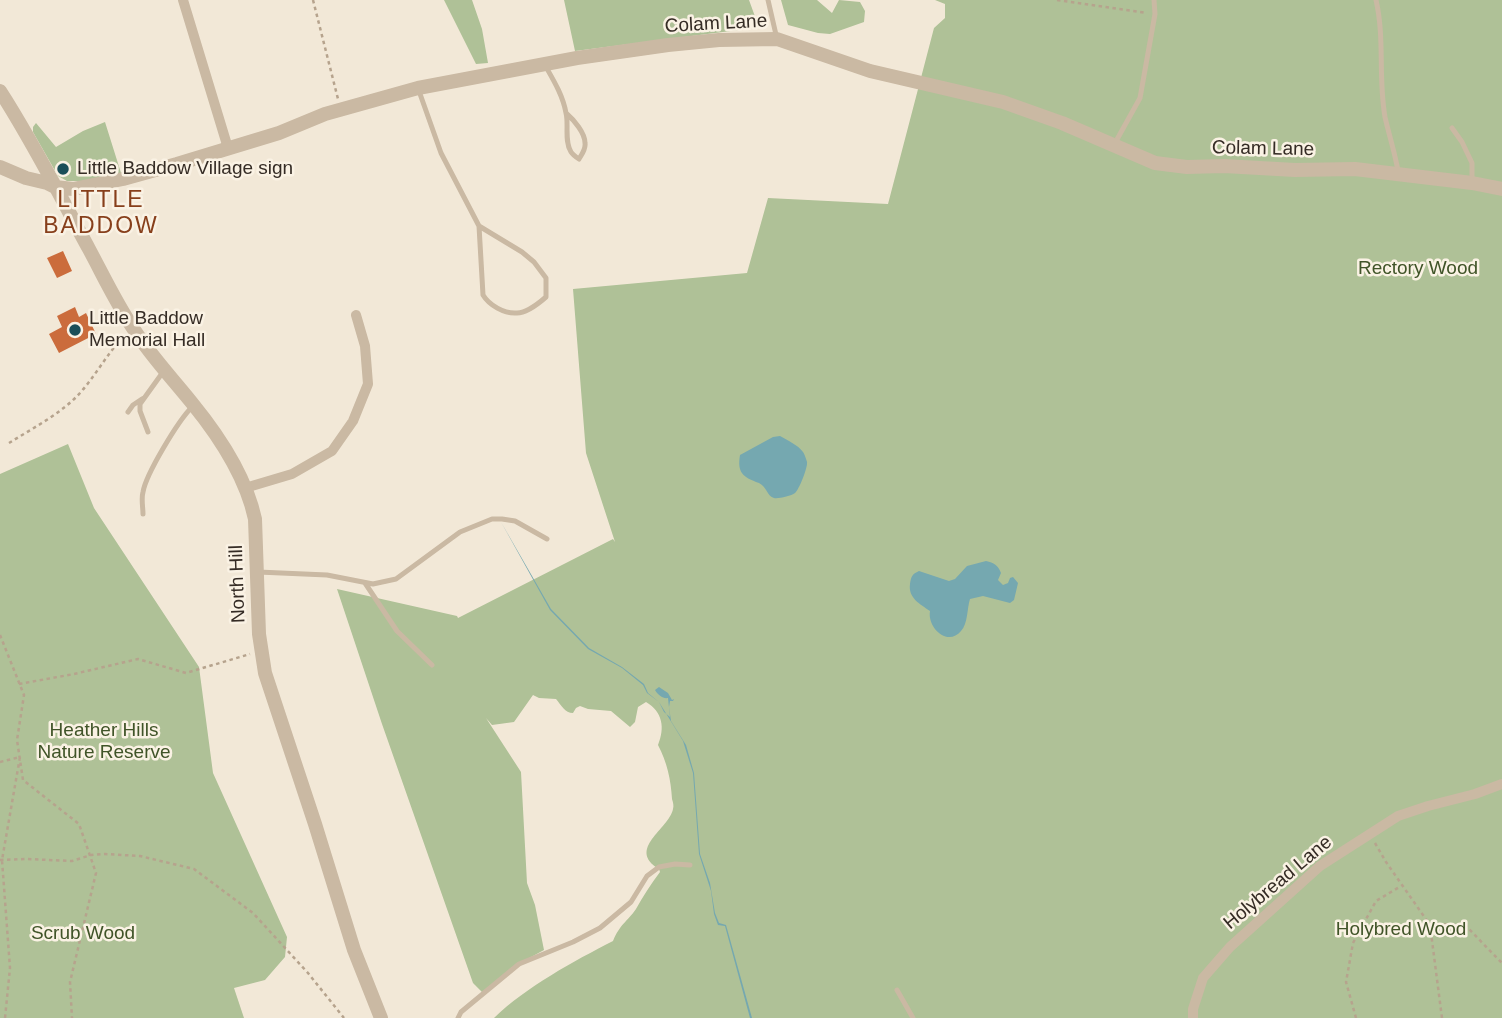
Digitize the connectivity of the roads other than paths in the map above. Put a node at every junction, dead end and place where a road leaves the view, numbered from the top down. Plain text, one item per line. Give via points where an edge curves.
1 (183, 0) edge
2 (768, 0) edge
3 (1154, 0) edge
4 (1376, 0) edge
5 (777, 39) junction
6 (544, 65) junction
7 (418, 88) junction
8 (0, 91) edge
9 (567, 114) junction
10 (1452, 128) dead end
11 (1113, 145) junction
12 (228, 148) junction
13 (42, 162) junction
14 (0, 167) edge
15 (1399, 174) junction
16 (26, 178) junction
17 (1472, 183) junction
18 (55, 187) junction
19 (1502, 189) edge
20 (479, 226) junction
21 (356, 315) dead end
22 (165, 370) junction
23 (145, 397) junction
24 (194, 405) junction
25 (128, 412) dead end
26 (148, 432) dead end
27 (245, 488) junction
28 (143, 514) dead end
29 (547, 539) dead end
30 (258, 572) junction
31 (365, 583) junction
32 (432, 665) dead end
33 (1502, 784) edge
34 (690, 865) dead end
35 (897, 990) dead end
36 (381, 1018) edge
37 (457, 1018) edge
38 (913, 1018) edge
39 (1193, 1018) edge

1 - 12 street
2 - 5 lane
3 - 11 lane via 1140,98
4 - 15 lane via 1385,116
5 - 6 street, Colam Lane via 668,45
5 - 11 street, Colam Lane via 870,71 1003,102
6 - 7 street, Colam Lane
6 - 9 lane
7 - 12 street, Colam Lane
7 - 20 lane via 440,153
8 - 13 street, North Hill
9 - 9 lane via 586,142 579,159 570,152
10 - 17 lane via 1472,163
11 - 15 street, Colam Lane via 1155,163 1188,167 1355,169
12 - 18 street, Colam Lane via 123,179 73,189
13 - 16 street
13 - 18 street, North Hill
14 - 16 street, Colam Lane
15 - 17 street, Colam Lane
16 - 18 street, Colam Lane
17 - 19 street, Colam Lane
18 - 22 street, North Hill via 133,328
20 - 20 lane via 522,252 546,278 546,297 537,306 517,314 487,302
21 - 27 street via 365,346 368,384 353,421 332,451 292,474
22 - 23 lane
22 - 24 street, North Hill
23 - 25 lane
23 - 26 lane via 140,411
24 - 27 street, North Hill
24 - 28 lane via 148,478 142,493
27 - 30 street, North Hill via 255,519
29 - 31 lane via 514,521 492,519 460,532 396,579
30 - 31 lane via 327,575
30 - 36 street, North Hill via 265,673 354,950
31 - 32 lane via 397,631
33 - 39 street, Holybread Lane via 1398,816 1320,866 1230,947 1203,978
34 - 37 lane via 659,867 647,876 631,902 600,928 519,964
35 - 38 lane

